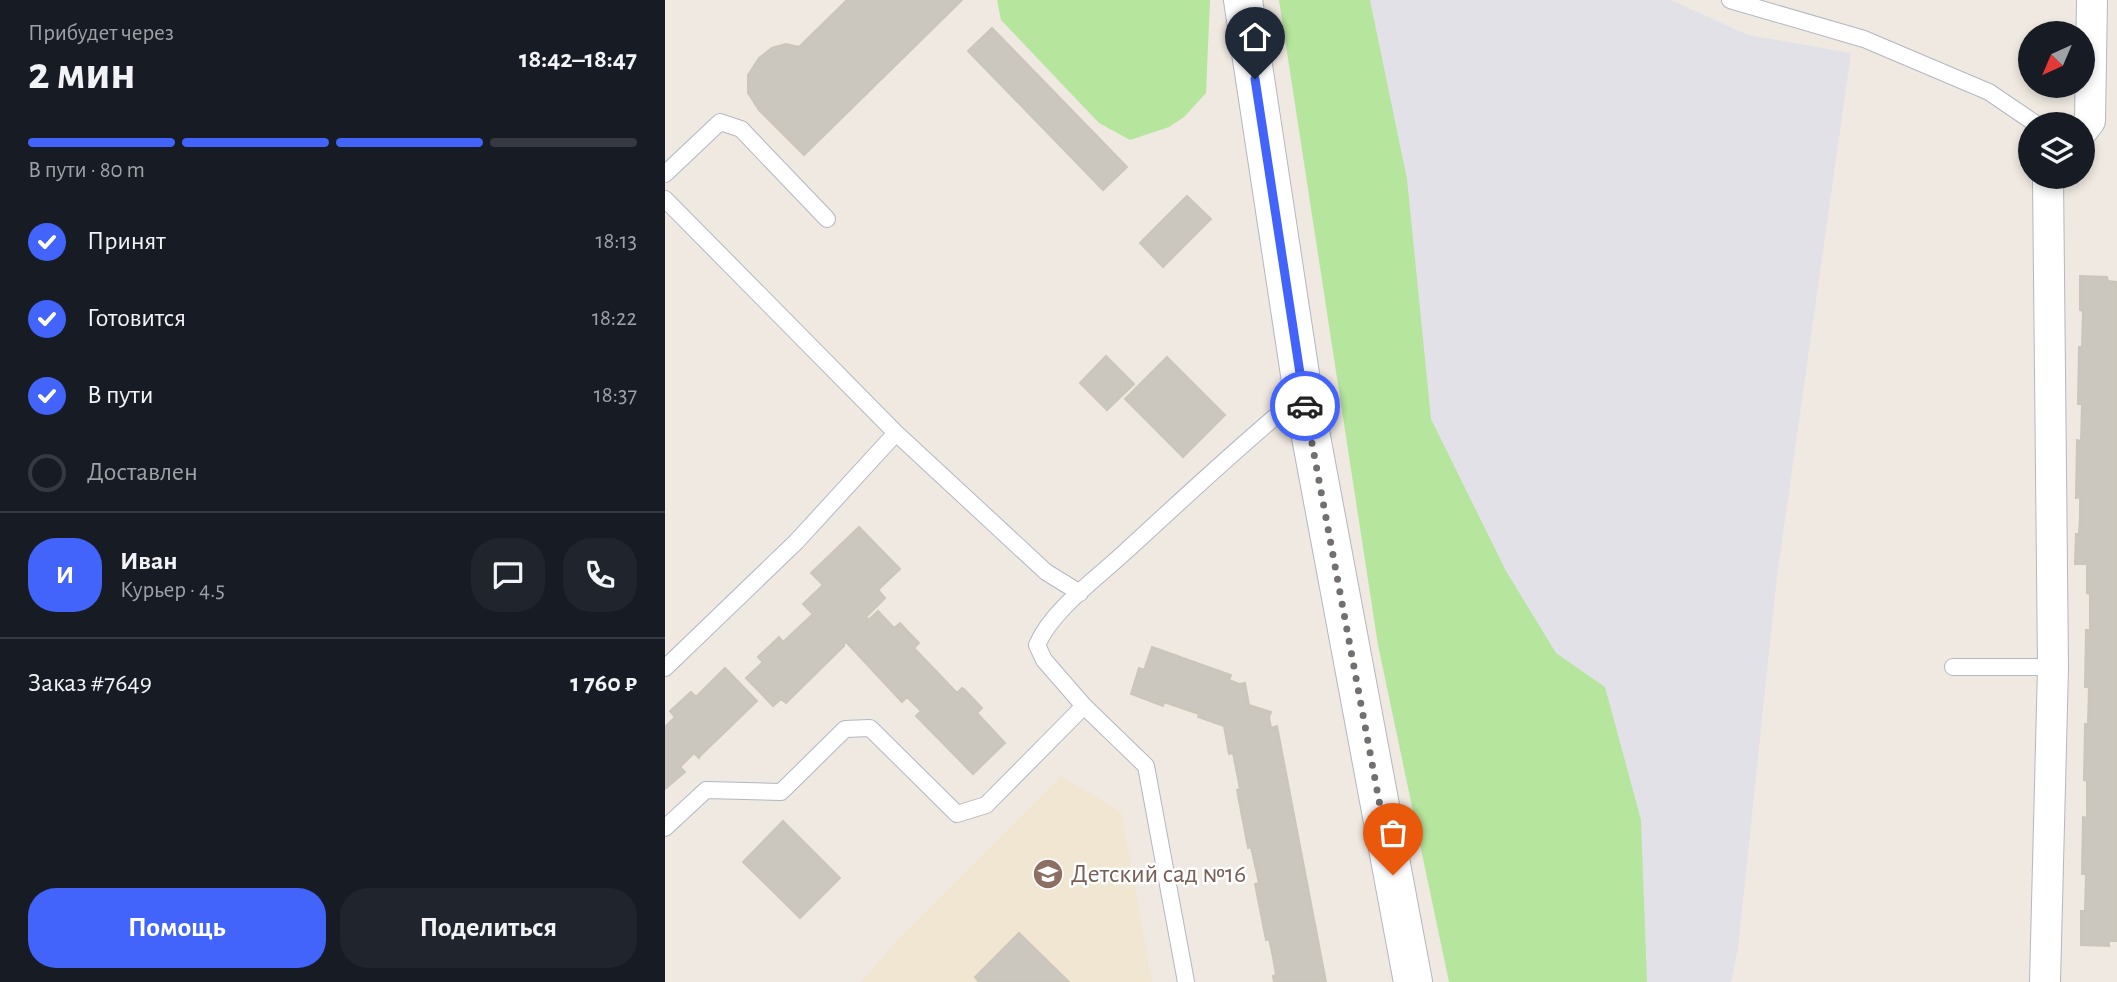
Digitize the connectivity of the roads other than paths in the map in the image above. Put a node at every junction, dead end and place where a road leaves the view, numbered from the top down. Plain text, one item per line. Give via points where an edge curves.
1 (1243, 0) edge
2 (1730, 0) edge
3 (2092, 0) edge
4 (2018, 112) edge
5 (2090, 112) edge
6 (665, 174) edge
7 (2048, 189) edge
8 (665, 200) edge
9 (827, 219) dead end
10 (1303, 394) junction
11 (896, 433) junction
12 (1080, 593) junction
13 (1953, 667) dead end
14 (2053, 667) junction
15 (665, 668) edge
16 (1084, 706) junction
17 (665, 828) edge
18 (1187, 982) edge
19 (1413, 982) edge
20 (2045, 982) edge

1 - 10 street
2 - 4 lane via 1864,39 1989,92
3 - 5 street
6 - 9 lane via 720,122 741,129
7 - 14 street
8 - 11 lane
10 - 12 lane
10 - 19 street
11 - 12 lane via 1046,572
11 - 15 lane via 796,542
12 - 16 lane via 1044,628 1037,645
13 - 14 lane
14 - 20 street
16 - 17 lane via 986,806 957,814 870,728 845,729 781,792 706,790
16 - 18 lane via 1146,766

